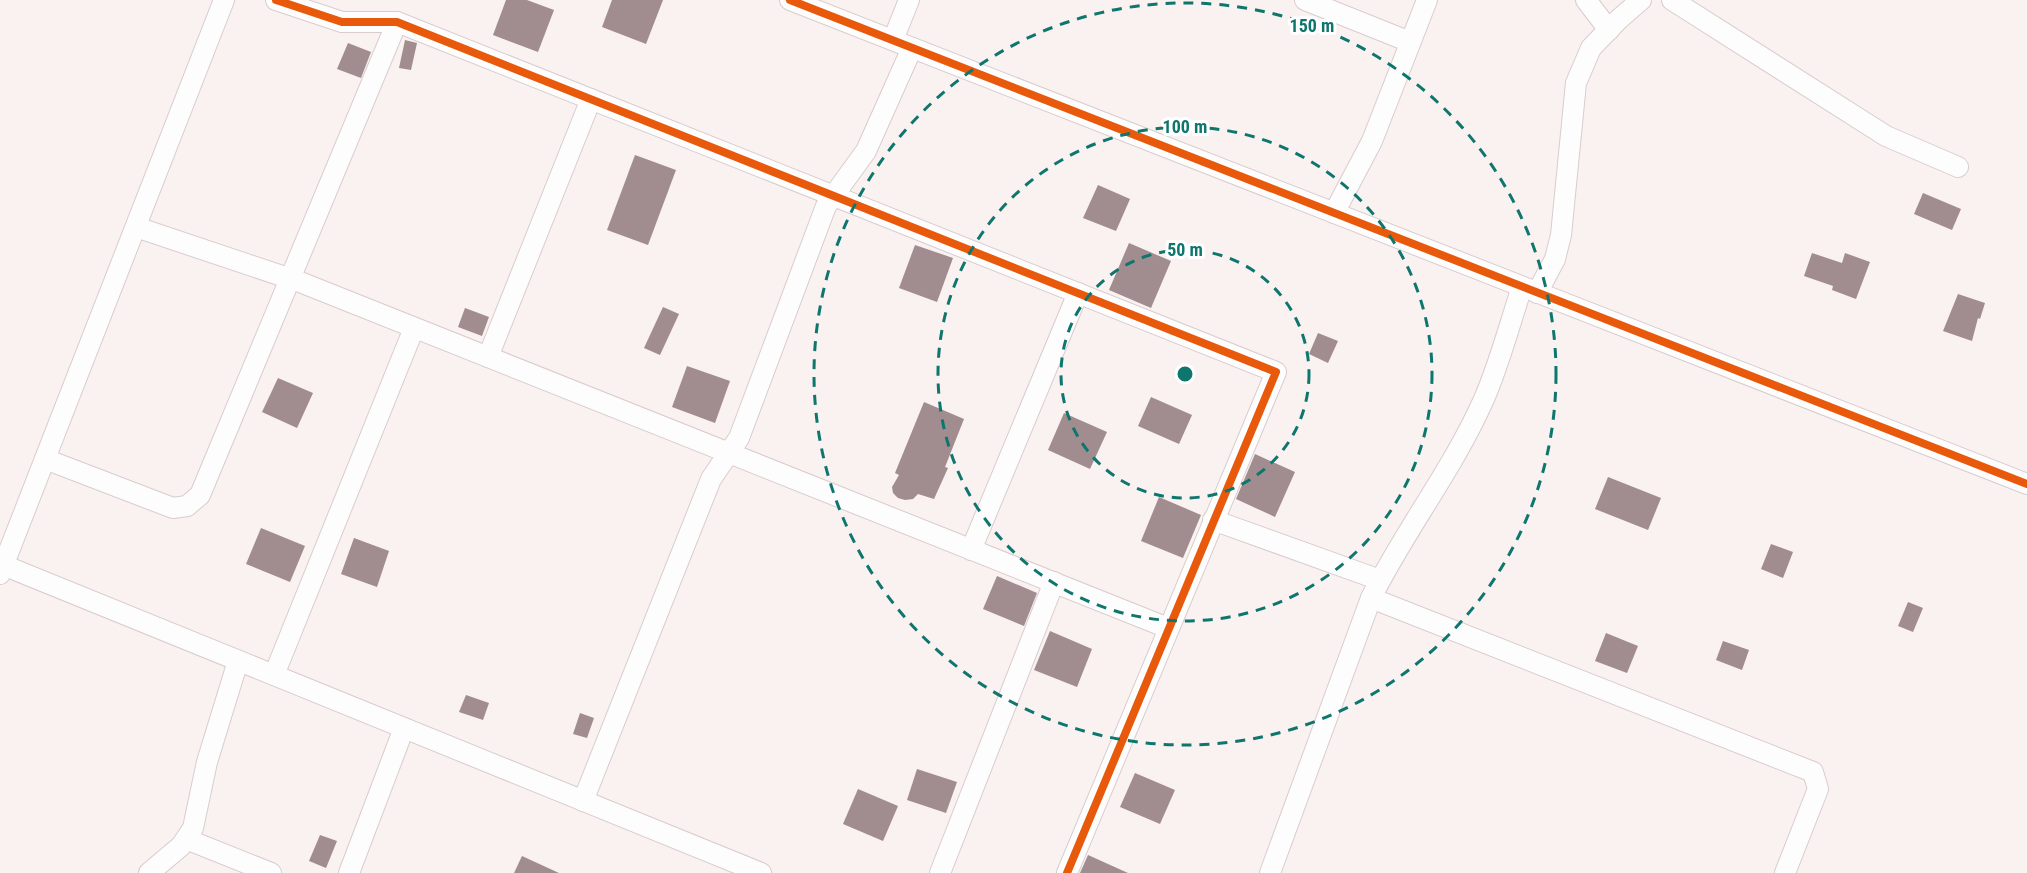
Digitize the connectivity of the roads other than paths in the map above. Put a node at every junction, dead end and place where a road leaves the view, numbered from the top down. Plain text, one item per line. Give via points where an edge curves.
1 (224, 0) edge
2 (276, 0) edge
3 (790, 0) edge
4 (909, 0) edge
5 (1305, 0) edge
6 (1427, 0) edge
7 (1586, 0) edge
8 (1641, 0) edge
9 (1672, 0) edge
10 (397, 22) junction
11 (1609, 30) junction
12 (893, 40) junction
13 (1410, 42) junction
14 (912, 48) junction
15 (591, 99) junction
16 (1958, 166) dead end
17 (834, 196) junction
18 (1334, 213) junction
19 (136, 227) junction
20 (290, 279) junction
21 (1529, 290) junction
22 (1078, 293) junction
23 (414, 328) junction
24 (488, 357) junction
25 (729, 453) junction
26 (45, 459) junction
27 (2027, 484) edge
28 (1213, 520) junction
29 (971, 550) junction
30 (2, 569) edge
31 (1380, 580) junction
32 (1054, 582) junction
33 (1371, 598) junction
34 (1168, 628) junction
35 (238, 661) junction
36 (274, 675) junction
37 (404, 728) junction
38 (583, 801) junction
39 (186, 839) junction
40 (149, 873) edge
41 (271, 873) edge
42 (349, 873) edge
43 (761, 873) edge
44 (940, 873) edge
45 (1067, 873) edge
46 (1270, 873) edge
47 (1785, 873) edge

1 - 19 street
2 - 10 street via 342,22
3 - 12 street
4 - 12 street
5 - 13 street
6 - 13 street
7 - 11 street
8 - 11 street
9 - 16 street via 1886,136
10 - 15 street
10 - 20 street
11 - 21 street via 1591,48 1576,83 1555,260
12 - 14 street
13 - 18 street via 1372,141
14 - 17 street via 866,152
14 - 18 street
15 - 17 street
15 - 24 street
17 - 22 street
17 - 25 street via 826,206 739,438
18 - 21 street
19 - 20 street
19 - 26 street
20 - 23 street
20 - 26 street via 200,495 187,506 173,508
21 - 27 street
21 - 31 street via 1466,436
22 - 28 street via 1276,372
22 - 29 street
23 - 24 street
23 - 36 street
24 - 25 street
25 - 29 street
25 - 38 street via 711,479
26 - 30 street
28 - 31 street
28 - 34 street
29 - 32 street
30 - 35 street
31 - 33 street
32 - 34 street
32 - 44 street
33 - 46 street
33 - 47 street via 1813,772 1818,789
34 - 45 street
35 - 36 street
35 - 39 street via 207,762 193,828
36 - 37 street
37 - 38 street
37 - 42 street
38 - 43 street
39 - 40 street
39 - 41 street

